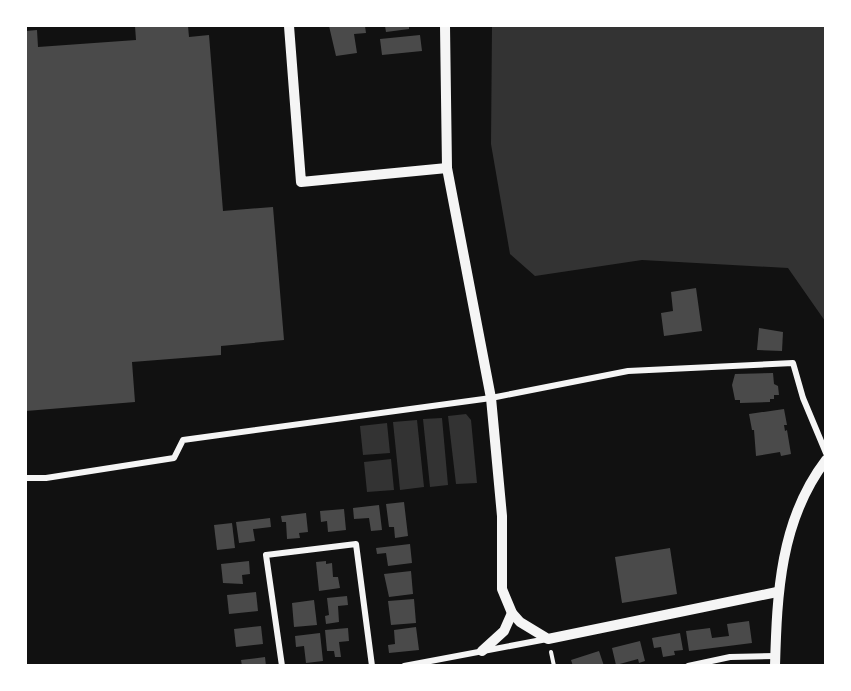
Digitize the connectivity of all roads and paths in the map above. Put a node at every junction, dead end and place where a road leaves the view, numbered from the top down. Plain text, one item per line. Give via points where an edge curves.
1 (289, 26) edge
2 (445, 26) edge
3 (447, 168) junction
4 (491, 398) junction
5 (825, 453) edge
6 (824, 465) edge
7 (26, 478) edge
8 (777, 592) junction
9 (512, 613) junction
10 (548, 639) junction
11 (482, 651) junction
12 (775, 661) edge
13 (282, 666) edge
14 (372, 666) edge
15 (404, 666) edge
16 (688, 666) edge

1 - 3 street via 301,182
2 - 3 street
3 - 4 street
4 - 5 street via 628,371 793,363
4 - 7 street via 183,440 174,459
4 - 9 street via 502,516 501,582
6 - 8 street via 800,504 786,544
8 - 10 street
8 - 12 street
9 - 10 street via 528,629
9 - 11 street via 504,631
10 - 11 street
11 - 15 street
12 - 16 street via 730,657
13 - 14 street via 266,555 356,544

